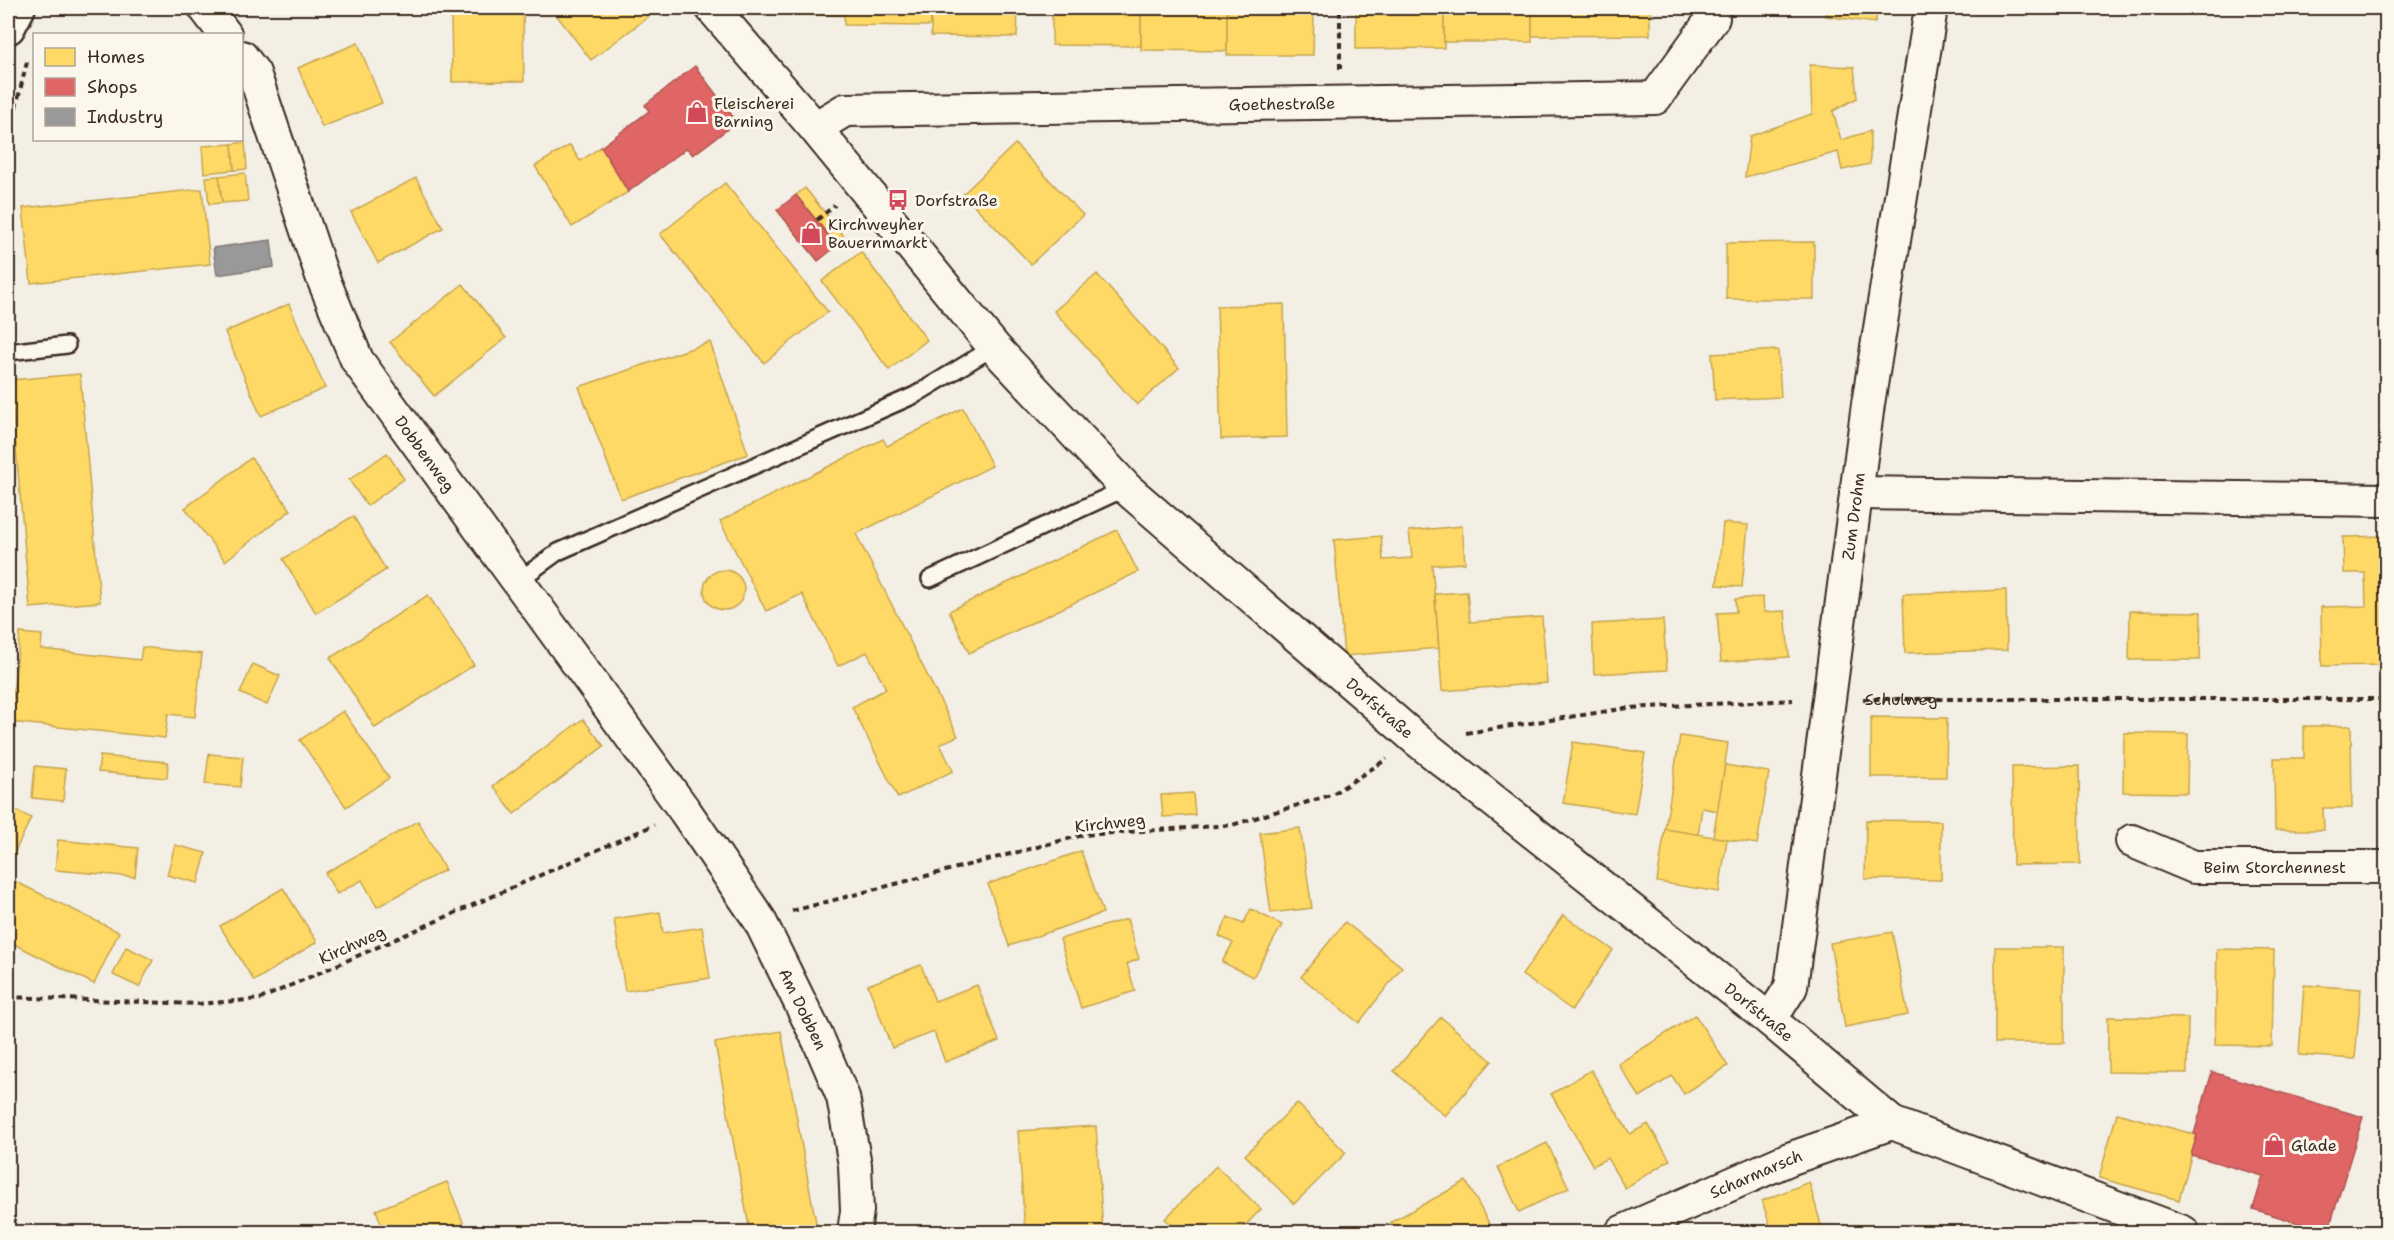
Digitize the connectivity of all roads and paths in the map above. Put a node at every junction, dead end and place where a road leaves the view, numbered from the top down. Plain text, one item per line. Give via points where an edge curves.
1 (18, 8) edge
2 (205, 8) edge
3 (712, 8) edge
4 (1340, 8) edge
5 (1931, 8) edge
6 (1713, 18) dead end
7 (8, 27) edge
8 (224, 33) edge
9 (30, 52) dead end
10 (243, 58) edge
11 (1340, 102) junction
12 (815, 128) junction
13 (8, 139) edge
14 (67, 345) dead end
15 (994, 347) junction
16 (8, 352) edge
17 (1126, 488) junction
18 (1856, 493) junction
19 (2386, 500) edge
20 (930, 579) dead end
21 (518, 581) junction
22 (1830, 699) junction
23 (2386, 699) edge
24 (1417, 740) junction
25 (685, 811) junction
26 (2132, 841) dead end
27 (2386, 867) edge
28 (759, 919) junction
29 (8, 997) edge
30 (1770, 1020) junction
31 (1892, 1123) junction
32 (854, 1233) edge
33 (1622, 1233) edge
34 (2183, 1233) edge

1 - 7 main road
2 - 8 street
3 - 12 street, Dorfstraße
4 - 11 path
5 - 18 street, Zum Drohm
6 - 11 street, Goethestraße via 1655,98
9 - 13 path
10 - 21 street, Dobbenweg via 254,73 322,276 357,360
11 - 12 street, Goethestraße via 846,110
12 - 15 street, Dorfstraße
14 - 16 lane
15 - 17 street, Dorfstraße
15 - 21 lane via 915,395 558,552
17 - 20 lane
17 - 24 street, Dorfstraße
18 - 19 street
18 - 22 street, Zum Drohm
21 - 25 street, Dobbenweg
22 - 23 path, Schulweg
22 - 24 path, Schulweg via 1628,708
22 - 30 street, Zum Drohm via 1791,987
24 - 28 path, Kirchweg via 1331,795 1232,825 1083,835
24 - 30 street, Dorfstraße
25 - 28 street, Am Dobben
25 - 29 path, Kirchweg via 260,999 198,1004
26 - 27 street, Beim Storchennest via 2194,867
28 - 32 street, Am Dobben via 843,1097 855,1165
30 - 31 street, Dorfstraße
31 - 33 street, Scharmarsch via 1789,1160
31 - 34 street, Dorfstraße via 2129,1218

